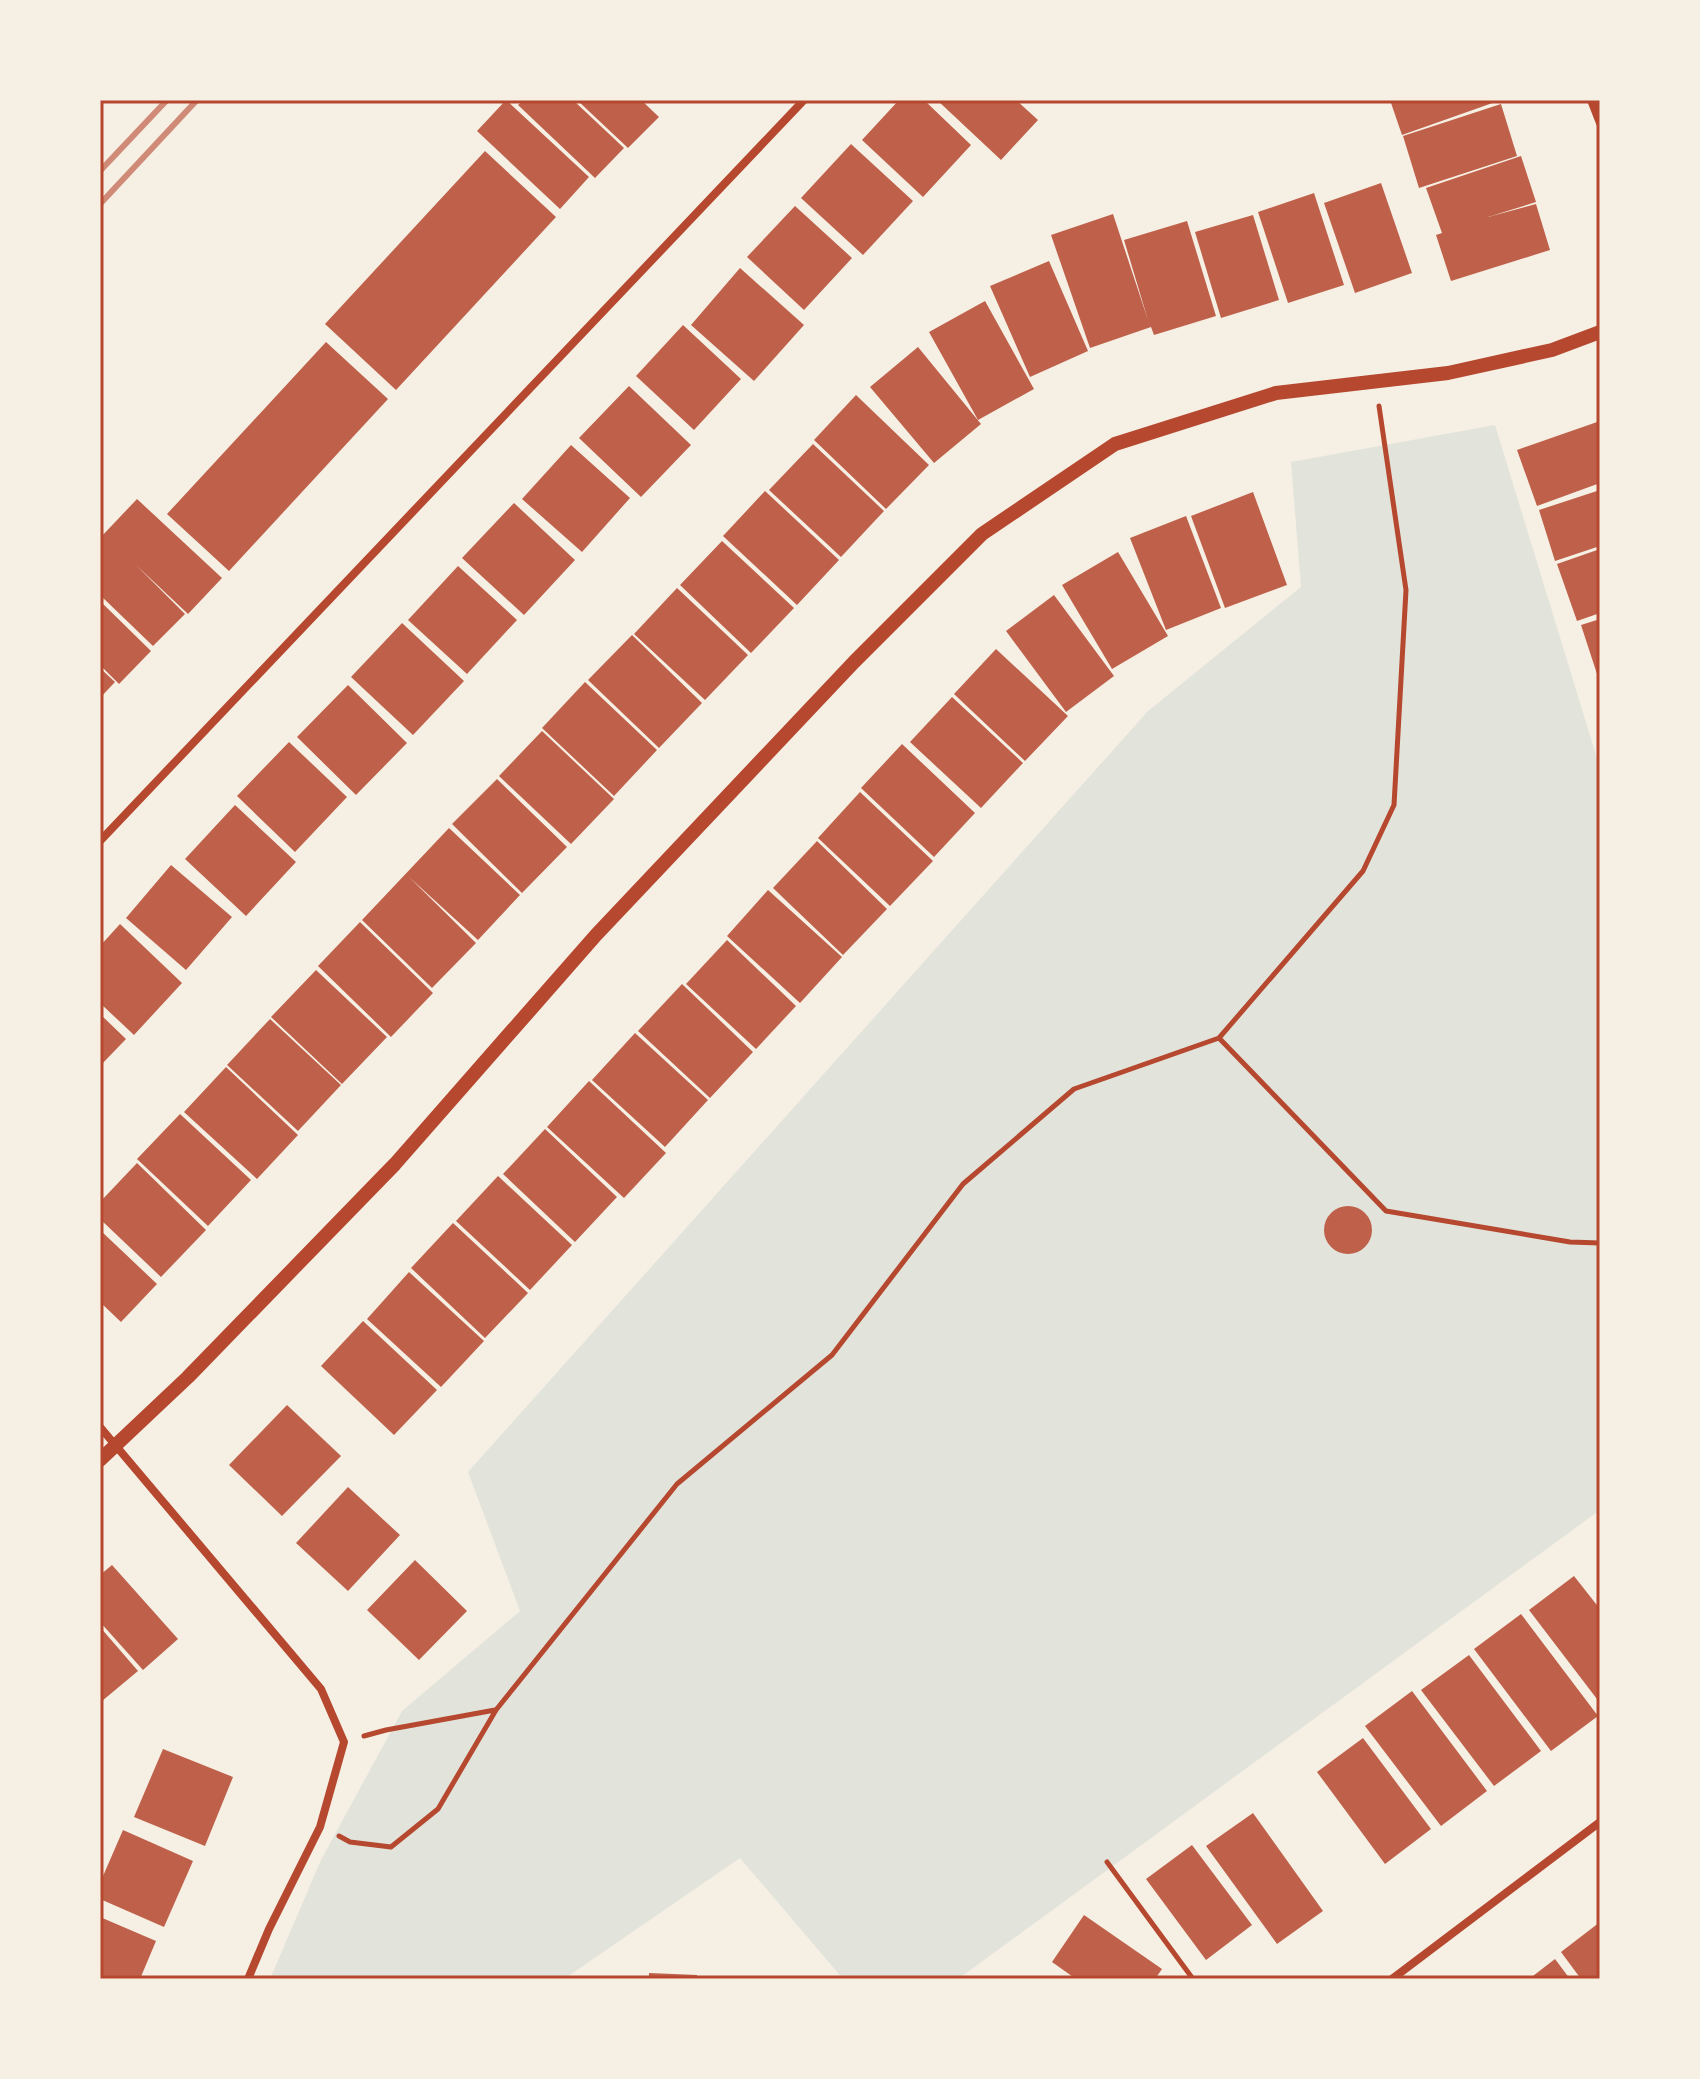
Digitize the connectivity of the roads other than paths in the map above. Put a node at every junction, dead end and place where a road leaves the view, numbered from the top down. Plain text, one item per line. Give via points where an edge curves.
1 (804, 100) edge
2 (1591, 100) edge
3 (1600, 123) edge
4 (1600, 332) edge
5 (100, 841) edge
6 (100, 1427) edge
7 (115, 1448) junction
8 (100, 1460) edge
9 (1600, 1822) edge
10 (248, 1979) edge
11 (1392, 1979) edge

1 - 5 street
2 - 3 street
4 - 7 street via 1552,350 1448,373 1276,393 1115,444 982,534 596,935 384,1175
6 - 7 street
7 - 8 street
7 - 10 street via 321,1689 344,1742 320,1827
9 - 11 street

